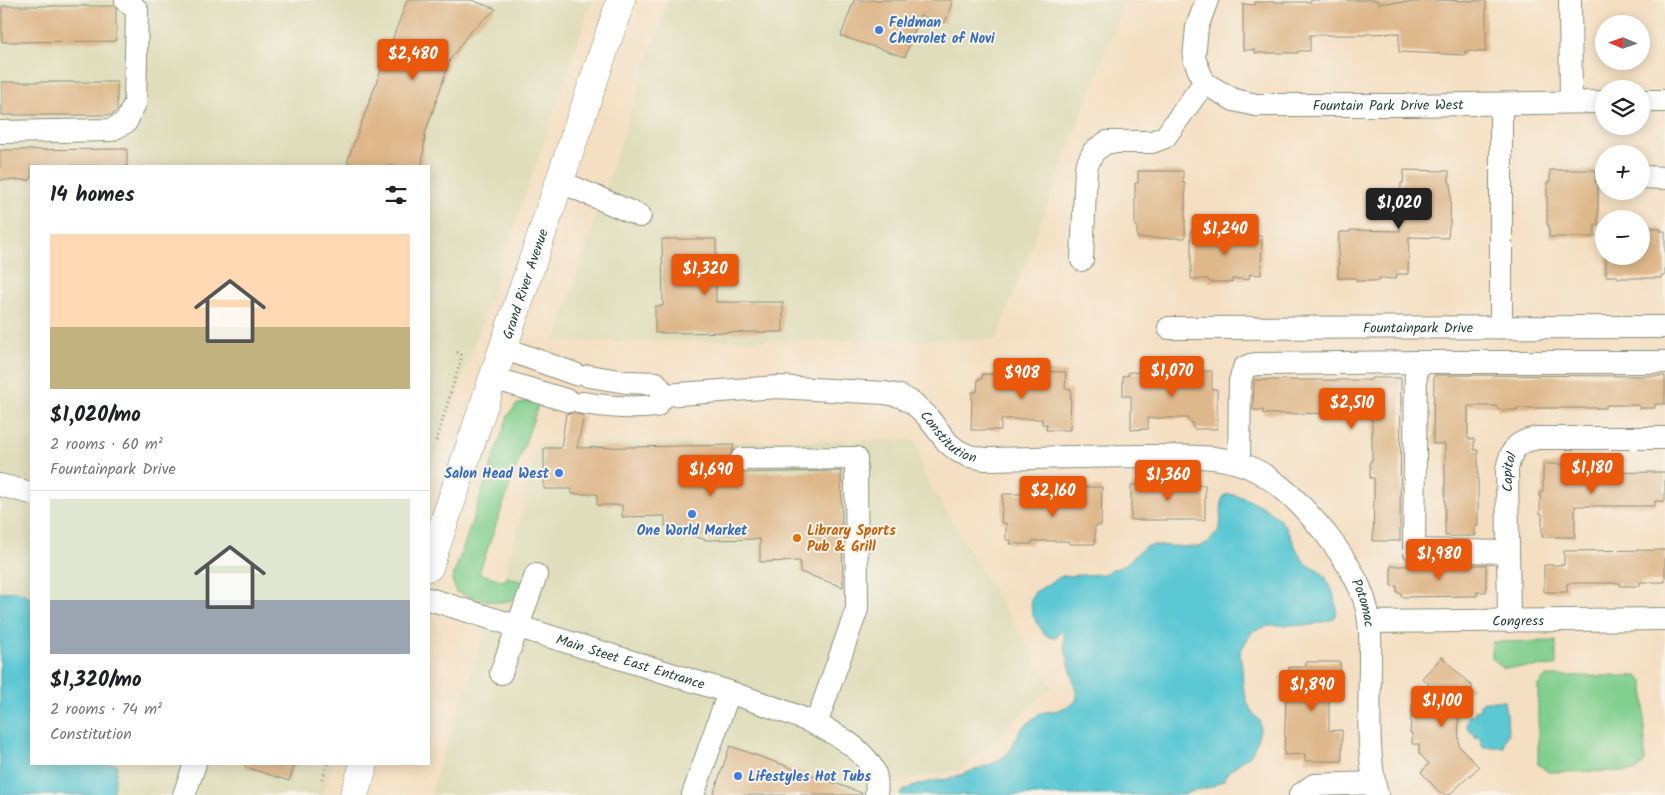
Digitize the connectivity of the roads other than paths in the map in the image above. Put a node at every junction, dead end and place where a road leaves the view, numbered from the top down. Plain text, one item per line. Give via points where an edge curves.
1 (126, 0) edge
2 (621, 0) edge
3 (1207, 0) edge
4 (1570, 0) edge
5 (1204, 83) junction
6 (1650, 101) edge
7 (1665, 101) edge
8 (1571, 102) junction
9 (1595, 102) edge
10 (1501, 104) junction
11 (0, 132) edge
12 (1650, 178) edge
13 (1665, 178) edge
14 (559, 181) junction
15 (640, 216) dead end
16 (1082, 260) dead end
17 (1501, 327) junction
18 (1665, 327) edge
19 (1170, 328) dead end
20 (503, 348) junction
21 (1416, 362) junction
22 (1665, 362) edge
23 (493, 378) junction
24 (665, 395) junction
25 (1665, 438) edge
26 (742, 458) dead end
27 (1239, 463) junction
28 (0, 485) edge
29 (30, 492) edge
30 (1508, 552) junction
31 (430, 564) edge
32 (536, 575) dead end
33 (430, 599) edge
34 (1665, 619) edge
35 (1509, 620) junction
36 (1370, 622) junction
37 (518, 626) junction
38 (501, 673) dead end
39 (729, 692) junction
40 (816, 724) junction
41 (195, 765) edge
42 (364, 765) edge
43 (1375, 789) edge
44 (184, 795) edge
45 (354, 795) edge
46 (693, 795) edge
47 (876, 795) edge
48 (1300, 795) edge

1 - 11 street via 137,10 135,103 126,122 111,130
2 - 14 main road, Grand River Avenue
3 - 5 street via 1197,27 1194,58
4 - 8 street
5 - 10 street, Fountain Park Drive West via 1234,100 1256,105
5 - 16 street via 1166,136 1152,142 1108,142 1094,151 1086,167
6 - 7 street
8 - 9 street, Fountain Park Drive West
8 - 10 street, Fountain Park Drive West
10 - 17 street
12 - 13 street
14 - 15 street
14 - 20 main road, Grand River Avenue
17 - 18 street, Fountainpark Drive
17 - 19 street, Fountainpark Drive
20 - 23 main road, Grand River Avenue
20 - 24 street via 582,375 656,383
21 - 22 street
21 - 27 street via 1250,365 1244,368 1240,381
21 - 30 street via 1414,550
23 - 24 street, Constitution via 604,407 656,406
23 - 31 main road, Grand River Avenue
24 - 27 street, Constitution via 777,387 885,393 913,403 948,443 969,456 985,459 1209,457
25 - 30 street, Capitol via 1525,440 1510,456 1507,469
26 - 40 street via 856,458 856,609
27 - 36 street, Potomac via 1270,478 1292,495 1312,518 1350,567 1361,588
28 - 29 street
30 - 35 street, Capitol
32 - 37 street
33 - 37 street, Main Steet East Entrance
34 - 35 street, Congress
35 - 36 street, Congress
36 - 43 street, Potomac via 1371,754
37 - 38 street
37 - 39 street, Main Steet East Entrance
39 - 40 street, Main Steet East Entrance
39 - 46 street
40 - 47 street, Main Steet East Entrance via 842,738 865,758 873,770
41 - 44 street
42 - 45 main road
43 - 48 street via 1314,786

